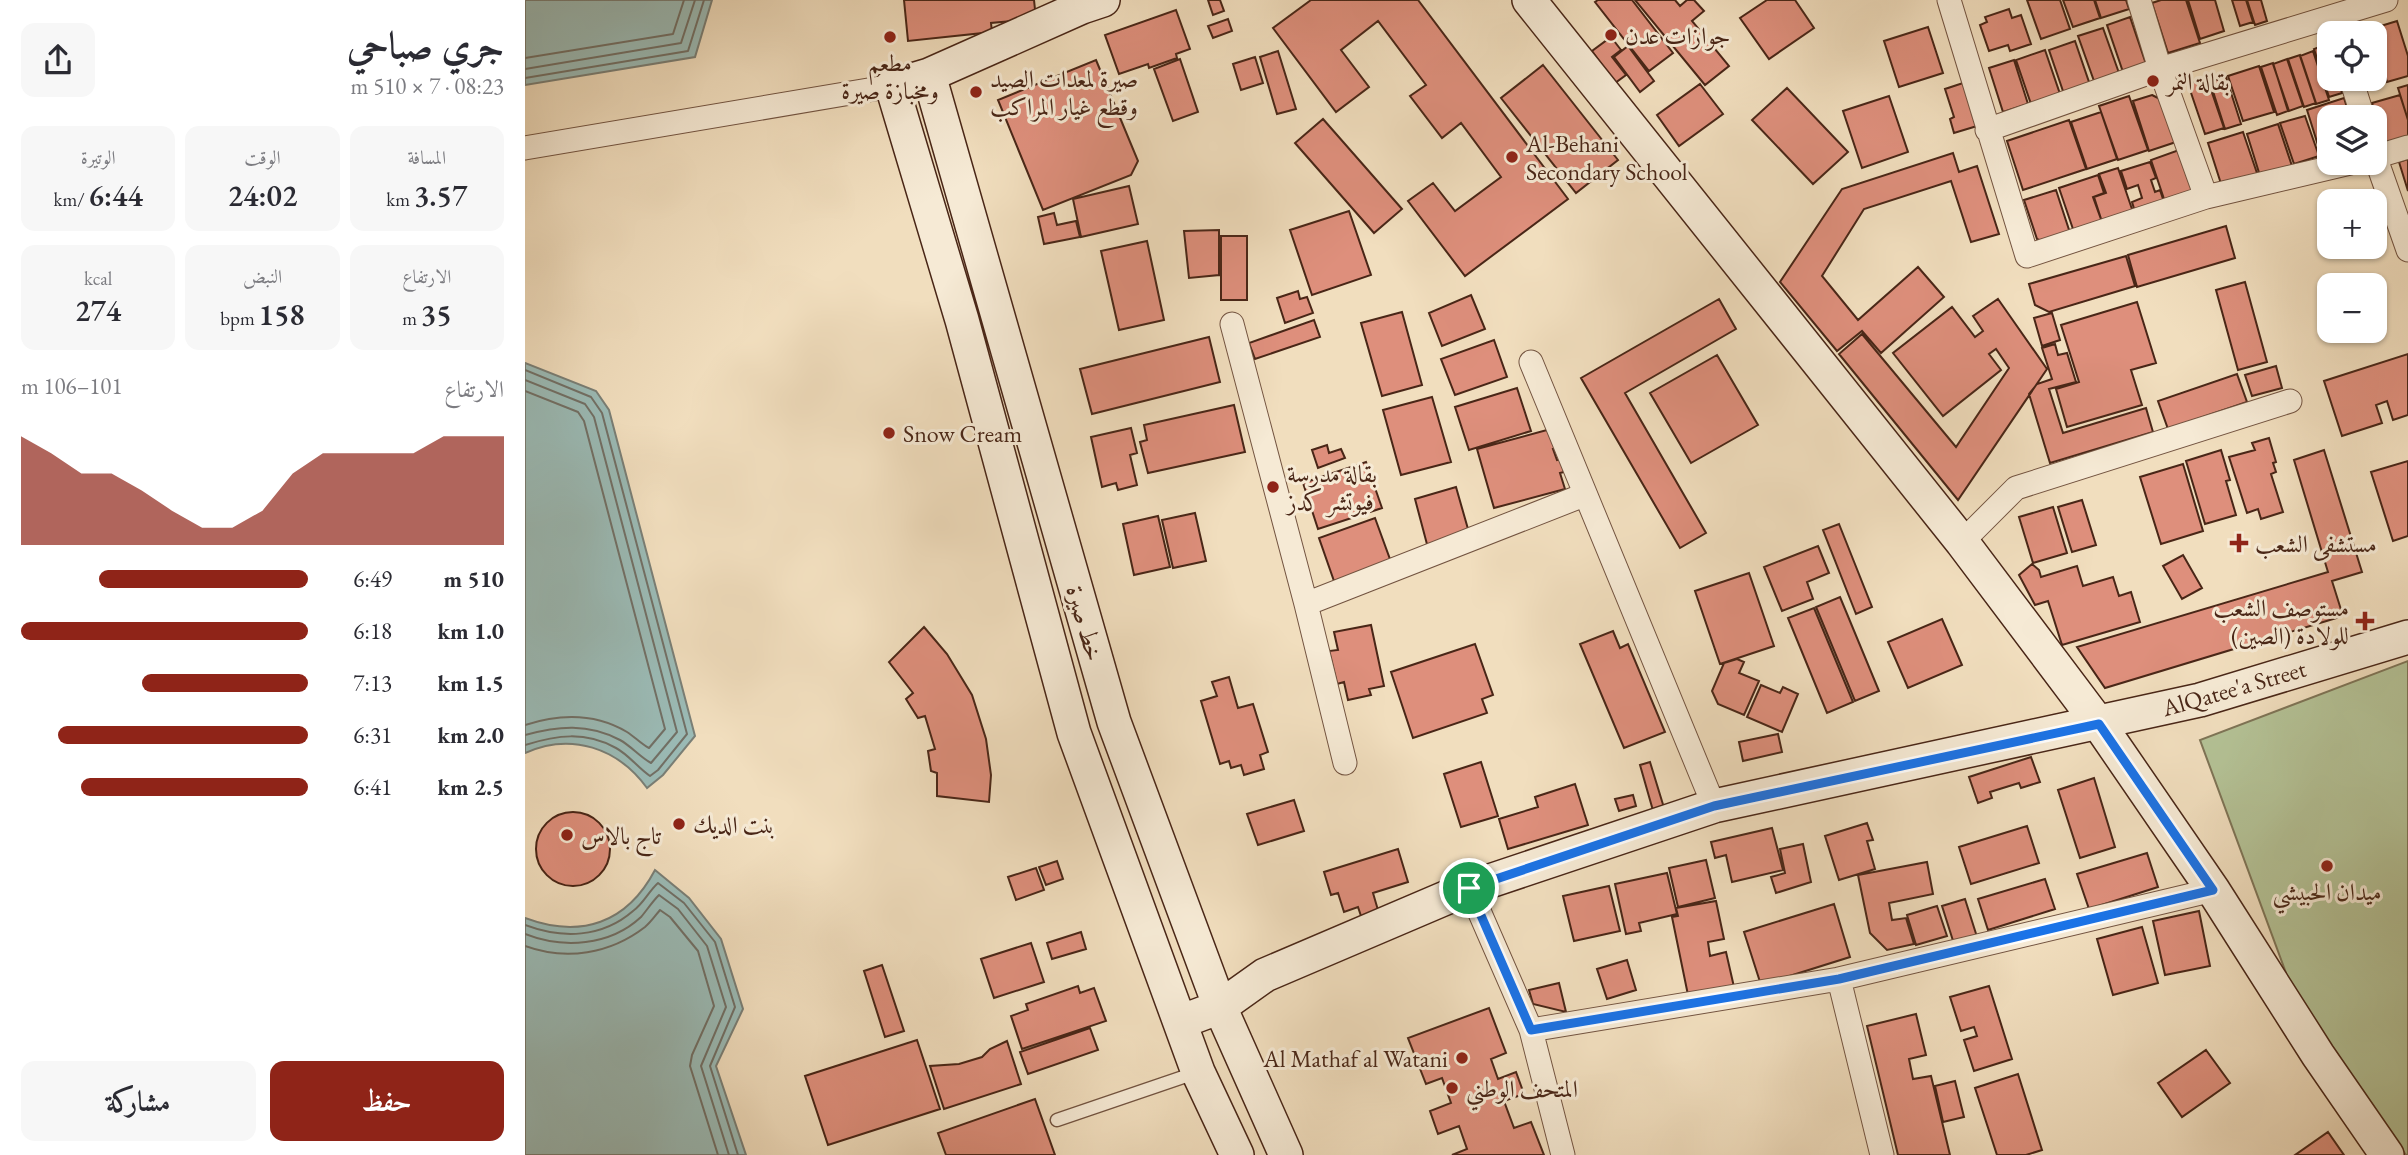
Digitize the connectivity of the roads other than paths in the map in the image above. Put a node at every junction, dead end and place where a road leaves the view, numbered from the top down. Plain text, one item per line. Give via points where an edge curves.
1 (1529, 0) edge
2 (1949, 0) edge
3 (2139, 0) edge
4 (2386, 0) edge
5 (1088, 2) edge
6 (2332, 17) edge
7 (2160, 69) junction
8 (929, 75) junction
9 (892, 86) junction
10 (1987, 130) junction
11 (2408, 147) edge
12 (525, 148) edge
13 (2387, 153) edge
14 (2317, 171) edge
15 (2381, 175) edge
16 (2206, 197) junction
17 (2408, 250) edge
18 (1232, 324) dead end
19 (1531, 362) dead end
20 (2290, 401) dead end
21 (1584, 495) junction
22 (1962, 542) junction
23 (1306, 604) junction
24 (2408, 638) edge
25 (2099, 724) junction
26 (1345, 763) dead end
27 (1714, 806) junction
28 (1469, 888) junction
29 (2213, 890) junction
30 (1839, 979) junction
31 (1220, 1007) junction
32 (1180, 1022) junction
33 (1531, 1030) junction
34 (1198, 1072) junction
35 (1057, 1120) dead end
36 (1237, 1155) edge
37 (1286, 1155) edge
38 (1563, 1155) edge
39 (1882, 1155) edge
40 (2387, 1155) edge

1 - 22 street
2 - 10 street
3 - 7 street
4 - 6 street
5 - 8 street
6 - 7 street
7 - 10 street
7 - 16 street
8 - 9 street
8 - 31 street, خط صيرة via 1114,722
9 - 12 street
9 - 32 street, خط صيرة via 963,320 1074,733
10 - 16 street via 2027,256
11 - 13 street
14 - 16 street
15 - 17 street
18 - 23 street
19 - 21 street
20 - 22 street via 2016,488
21 - 23 street
21 - 27 street
22 - 25 street
23 - 26 street
24 - 25 street, AlQatee'a Street via 2200,700
25 - 27 street, AlQatee'a Street
25 - 29 street
27 - 28 street, AlQatee'a Street
28 - 31 street, AlQatee'a Street via 1265,975
28 - 33 street
29 - 30 street
29 - 40 street
30 - 33 street
30 - 39 street
31 - 32 street, AlQatee'a Street
31 - 37 street, خط صيرة
32 - 34 street, خط صيرة
33 - 38 street
34 - 35 lane
34 - 36 street, خط صيرة

